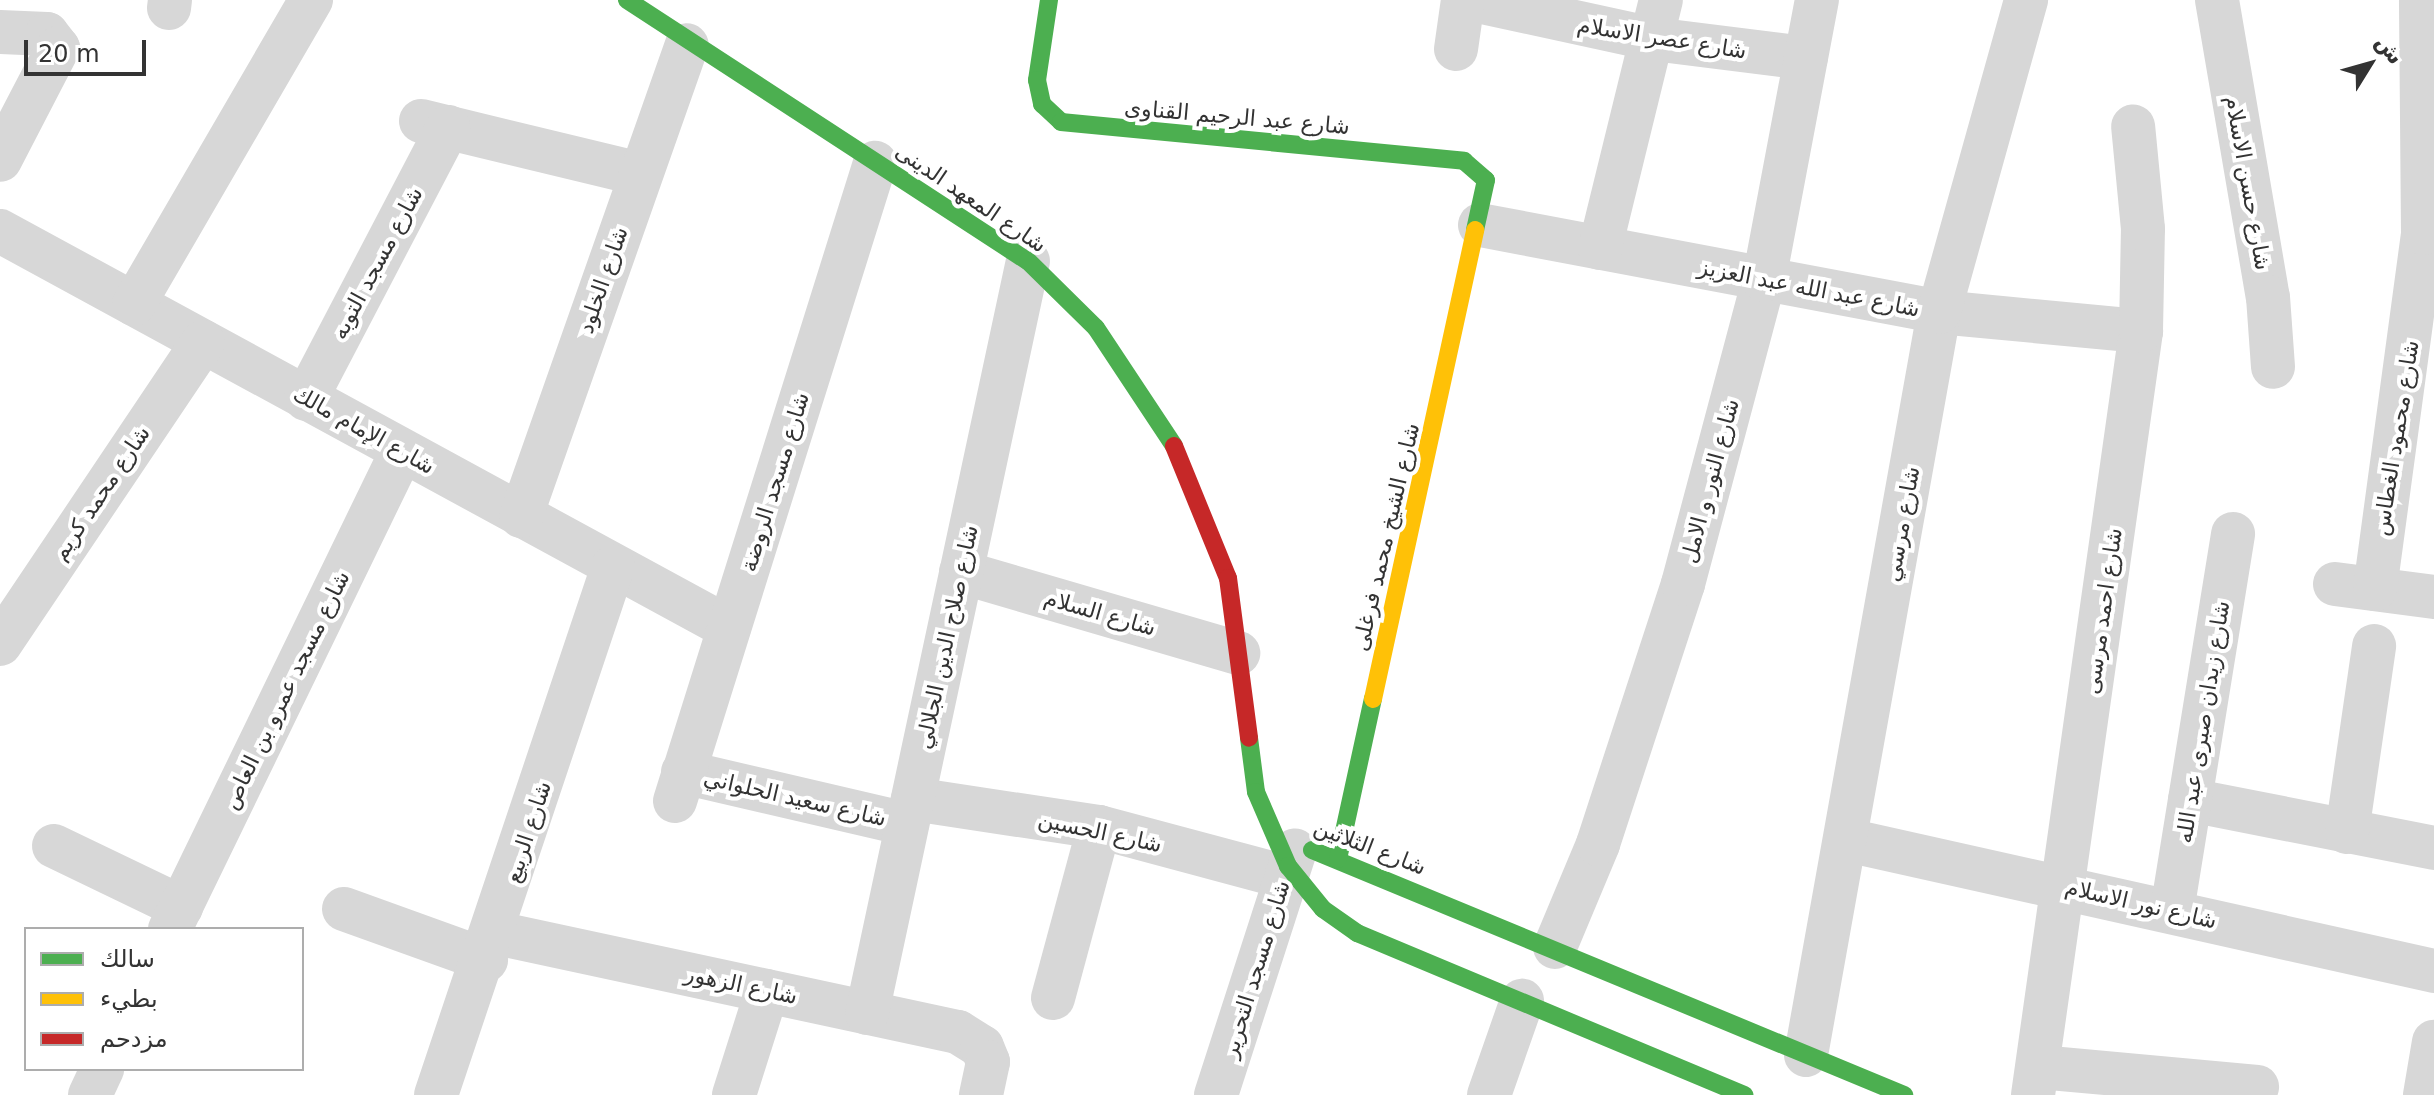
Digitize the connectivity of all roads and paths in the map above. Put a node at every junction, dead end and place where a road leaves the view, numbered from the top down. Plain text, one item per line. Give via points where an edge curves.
1 (311, 0) edge
2 (627, 0) edge
3 (1049, 0) edge
4 (1463, 0) edge
5 (1473, 0) edge
6 (1817, 0) edge
7 (2026, 0) edge
8 (2217, 0) edge
9 (2421, 0) edge
10 (1657, 20) edge
11 (0, 32) edge
12 (687, 45) junction
13 (1456, 49) dead end
14 (1806, 58) junction
15 (2133, 126) dead end
16 (0, 160) edge
17 (875, 163) junction
18 (640, 174) junction
19 (1480, 225) junction
20 (0, 231) edge
21 (1600, 248) junction
22 (1028, 261) junction
23 (1764, 280) junction
24 (134, 304) junction
25 (1939, 312) junction
26 (2141, 331) junction
27 (203, 342) junction
28 (2273, 367) dead end
29 (306, 399) junction
30 (402, 451) junction
31 (521, 516) junction
32 (2233, 534) dead end
33 (613, 567) junction
34 (961, 572) junction
35 (2434, 597) edge
36 (729, 628) junction
37 (0, 644) edge
38 (2374, 646) dead end
39 (1238, 653) junction
40 (679, 787) joint
41 (2190, 800) junction
42 (910, 811) junction
43 (1099, 827) junction
44 (2347, 832) junction
45 (1847, 840) junction
46 (54, 846) dead end
47 (2434, 848) edge
48 (1286, 857) junction
49 (1338, 859) junction
50 (2065, 887) junction
51 (344, 909) dead end
52 (2172, 911) junction
53 (176, 918) edge
54 (491, 946) junction
55 (1555, 947) junction
56 (2434, 971) edge
57 (767, 991) junction
58 (1053, 998) dead end
59 (1522, 1001) junction
60 (867, 1013) junction
61 (2434, 1042) edge
62 (1806, 1055) junction
63 (101, 1071) edge
64 (2036, 1081) edge
65 (2257, 1087) dead end
66 (1720, 1090) edge
67 (90, 1095) edge
68 (436, 1095) edge
69 (734, 1095) edge
70 (981, 1095) edge
71 (1216, 1095) edge
72 (1489, 1095) edge
73 (1904, 1095) edge
74 (2425, 1095) edge

1 - 24 street
2 - 12 street, شارع المعهد الدينى
3 - 19 street, شارع عبد الرحيم القناوى via 1037,80 1042,104 1061,122 1464,161 1486,180
4 - 13 street
5 - 10 street, شارع عصر الاسلام
6 - 14 street, شارع النور و الامل
7 - 25 street, شارع مرسي
8 - 28 street, شارع حسن الاسلام via 2268,297
9 - 35 street, شارع محمود الغطاس via 2423,233 2355,587
10 - 14 street, شارع عصر الاسلام
10 - 21 street
11 - 16 street via 47,34 58,48
12 - 17 street, شارع المعهد الدينى
12 - 18 street, شارع الخلود
14 - 23 street, شارع النور و الامل
15 - 26 street, شارع احمد مرسى via 2143,229
17 - 22 street, شارع المعهد الدينى
17 - 36 street, شارع مسجد الروضة
18 - 29 street, شارع مسجد التوبه via 434,124
18 - 31 street, شارع الخلود
19 - 21 street, شارع عبد الله عبد العزيز
19 - 49 street, شارع الشيخ محمد فرغلى
20 - 24 street, شارع الإمام مالك
21 - 23 street, شارع عبد الله عبد العزيز
22 - 34 street, شارع صلاح الدين الجلالي
22 - 39 street, شارع المعهد الدينى via 1096,328 1175,447 1228,578
23 - 25 street, شارع عبد الله عبد العزيز
23 - 55 street, شارع النور و الامل via 1643,715
24 - 27 street, شارع الإمام مالك
25 - 26 street, شارع عبد الله عبد العزيز
25 - 45 street, شارع مرسي
26 - 50 street, شارع احمد مرسى
27 - 29 street, شارع الإمام مالك
27 - 37 street, شارع محمد كريم
29 - 30 street, شارع الإمام مالك
30 - 31 street, شارع الإمام مالك
30 - 53 street, شارع مسجد عمرو بن العاص
31 - 33 street, شارع الإمام مالك
32 - 41 street, شارع زيدان صبرى عبد الله
33 - 36 street, شارع الإمام مالك
33 - 54 street, شارع الربيع
34 - 39 street, شارع السلام
34 - 42 street, شارع صلاح الدين الجلالي
36 - 40 street, شارع مسجد الروضة
38 - 44 street
39 - 48 street, شارع المعهد الدينى via 1256,792
40 - 42 street, شارع سعيد الحلواني
41 - 44 street
41 - 52 street, شارع زيدان صبرى عبد الله
42 - 43 street, شارع الحسين
42 - 60 street, شارع صلاح الدين الجلالي
43 - 48 street, شارع الحسين
43 - 58 street
44 - 47 street
45 - 50 street, شارع نور الاسلام
45 - 62 street, شارع مرسي
46 - 53 street
48 - 49 street, شارع الثلاثين
48 - 59 street via 1339,923
48 - 71 street, شارع مسجد التحرير
49 - 55 street, شارع الثلاثين
50 - 52 street, شارع نور الاسلام
50 - 64 street, شارع احمد مرسى
51 - 54 street, شارع الزهور
52 - 56 street, شارع نور الاسلام
54 - 57 street, شارع الزهور
54 - 68 street, شارع الربيع
55 - 62 street, شارع الثلاثين
57 - 60 street, شارع الزهور
57 - 69 street
59 - 66 street
59 - 72 street
60 - 70 street, شارع الزهور via 958,1032 982,1047 988,1062
61 - 74 street
62 - 73 street, شارع الثلاثين
63 - 67 street
64 - 65 street

